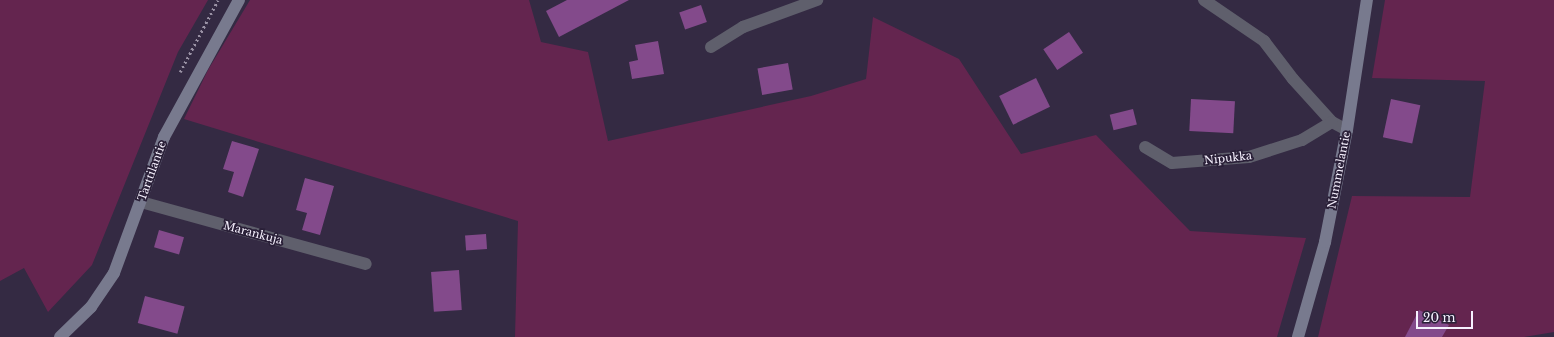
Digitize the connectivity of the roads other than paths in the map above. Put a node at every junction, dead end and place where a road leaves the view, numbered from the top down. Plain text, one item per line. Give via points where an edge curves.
1 (239, 0) edge
2 (817, 0) edge
3 (1204, 0) edge
4 (1368, 0) edge
5 (711, 48) dead end
6 (1332, 122) junction
7 (1347, 130) junction
8 (1145, 147) dead end
9 (141, 202) junction
10 (366, 264) dead end
11 (61, 337) edge
12 (1298, 337) edge

1 - 9 street, Tarttilantie via 164,137
2 - 5 street via 742,27
3 - 6 street via 1264,41 1293,79
4 - 7 street, Nummelantie
6 - 7 street
6 - 8 street, Nipukka via 1302,140 1250,157 1172,163
7 - 12 street, Nummelantie via 1325,242
9 - 10 street, Marankuja
9 - 11 street, Tarttilantie via 114,273 91,307

